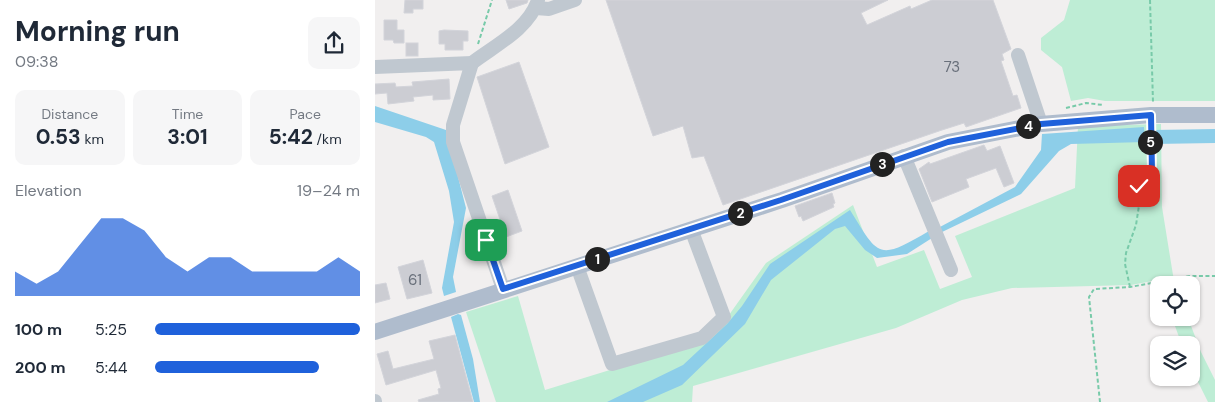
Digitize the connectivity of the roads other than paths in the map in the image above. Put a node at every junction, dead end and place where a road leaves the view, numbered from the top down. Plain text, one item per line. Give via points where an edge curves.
1 (575, 0) edge
2 (537, 4) edge
3 (1018, 55) dead end
4 (472, 63) junction
5 (375, 67) edge
6 (1215, 115) edge
7 (1041, 124) junction
8 (904, 156) junction
9 (691, 229) junction
10 (577, 266) junction
11 (951, 270) dead end
12 (503, 289) junction
13 (376, 329) edge

1 - 2 street via 549,9
2 - 4 street via 524,23
3 - 7 street
4 - 5 street
4 - 12 street via 453,125 453,142
6 - 7 main road via 1151,115
7 - 8 main road via 948,142
8 - 9 main road
8 - 11 street
9 - 10 main road
9 - 10 street via 724,317 702,338 612,364
10 - 12 main road
12 - 13 main road

